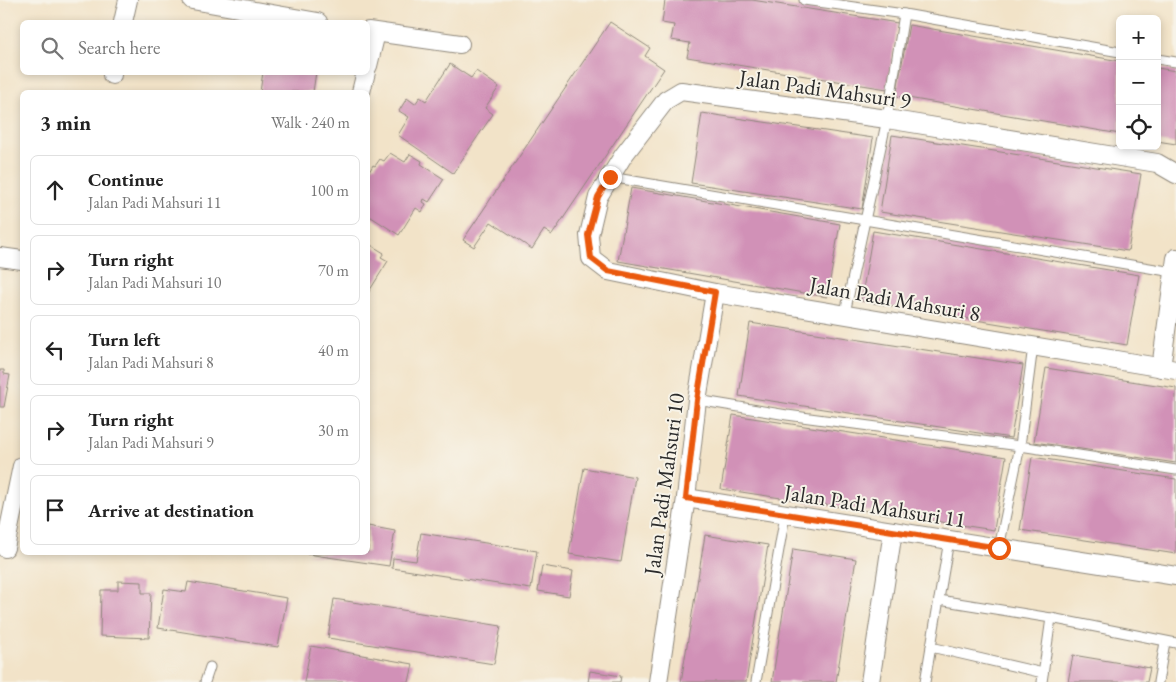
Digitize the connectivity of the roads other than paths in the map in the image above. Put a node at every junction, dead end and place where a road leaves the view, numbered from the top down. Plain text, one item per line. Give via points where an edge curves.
1 (128, 0) edge
2 (192, 0) edge
3 (804, 0) edge
4 (904, 14) junction
5 (123, 20) edge
6 (307, 20) edge
7 (372, 32) edge
8 (460, 44) dead end
9 (370, 49) edge
10 (1116, 51) edge
11 (1161, 60) edge
12 (1176, 62) edge
13 (365, 75) edge
14 (362, 90) edge
15 (887, 120) junction
16 (1176, 174) edge
17 (610, 177) junction
18 (866, 220) junction
19 (0, 257) edge
20 (20, 260) edge
21 (1175, 265) edge
22 (608, 271) joint
23 (715, 292) junction
24 (846, 314) junction
25 (1033, 346) junction
26 (1168, 369) edge
27 (697, 400) junction
28 (1020, 446) junction
29 (1176, 470) edge
30 (20, 476) edge
31 (686, 498) junction
32 (785, 515) junction
33 (893, 531) junction
34 (949, 540) junction
35 (6, 548) dead end
36 (999, 548) junction
37 (1176, 576) edge
38 (939, 600) junction
39 (1051, 618) junction
40 (1165, 642) junction
41 (1176, 643) edge
42 (931, 647) junction
43 (210, 667) dead end
44 (1042, 678) edge
45 (205, 682) edge
46 (658, 682) edge
47 (756, 682) edge
48 (870, 682) edge
49 (925, 682) edge
50 (1158, 682) edge

1 - 5 street
2 - 6 street
3 - 4 lane
4 - 10 lane
4 - 15 lane
7 - 8 street
7 - 9 street
11 - 12 lane
13 - 14 street
15 - 16 street, Jalan Padi Mahsuri 9 via 1157,163
15 - 17 street, Jalan Padi Mahsuri 9 via 681,91 666,100
15 - 18 lane
17 - 18 lane
17 - 22 street, Jalan Padi Mahsuri 9 via 598,197 588,235 591,258
18 - 21 lane
18 - 24 lane
19 - 20 street
21 - 26 street
22 - 23 street, Jalan Padi Mahsuri 8
23 - 24 street, Jalan Padi Mahsuri 8
23 - 27 street, Jalan Padi Mahsuri 10
24 - 25 street, Jalan Padi Mahsuri 8
25 - 26 street, Jalan Padi Mahsuri 8
25 - 28 lane
27 - 28 lane
27 - 31 street, Jalan Padi Mahsuri 10
28 - 29 lane
28 - 36 lane
30 - 35 street
31 - 32 street, Jalan Padi Mahsuri 11
31 - 46 street, Jalan Padi Mahsuri 10
32 - 33 street, Jalan Padi Mahsuri 11
32 - 47 lane
33 - 34 street, Jalan Padi Mahsuri 11
33 - 48 street
34 - 36 street, Jalan Padi Mahsuri 11
34 - 38 lane
36 - 37 street, Jalan Padi Mahsuri 11
38 - 39 lane
38 - 42 lane
39 - 40 lane
39 - 44 lane
40 - 41 lane
40 - 50 lane
42 - 44 lane
42 - 49 lane
43 - 45 lane

